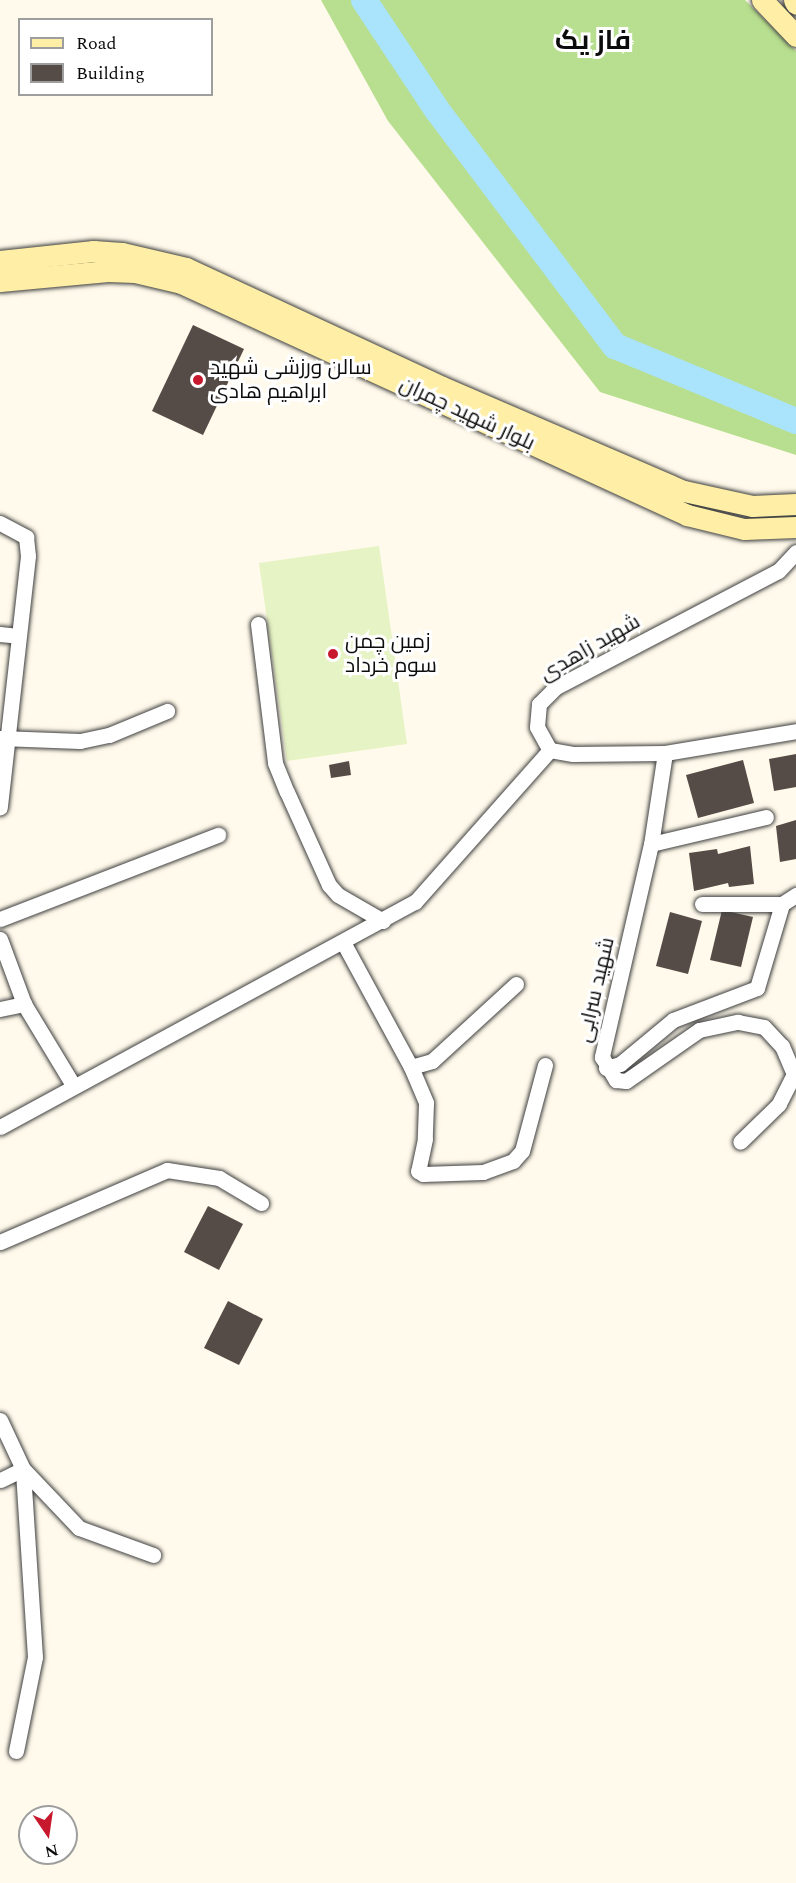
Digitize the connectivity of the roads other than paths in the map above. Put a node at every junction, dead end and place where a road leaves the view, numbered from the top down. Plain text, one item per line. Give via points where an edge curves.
1 (762, 0) edge
2 (796, 36) edge
3 (0, 261) edge
4 (0, 282) edge
5 (796, 504) edge
6 (0, 524) edge
7 (796, 527) edge
8 (796, 552) edge
9 (258, 624) dead end
10 (0, 634) edge
11 (18, 636) junction
12 (167, 711) dead end
13 (796, 731) edge
14 (3, 738) edge
15 (550, 750) junction
16 (665, 753) junction
17 (0, 807) edge
18 (766, 816) dead end
19 (218, 835) dead end
20 (651, 844) junction
21 (796, 895) edge
22 (702, 903) dead end
23 (782, 904) junction
24 (0, 919) edge
25 (382, 921) junction
26 (0, 939) edge
27 (343, 942) junction
28 (516, 984) dead end
29 (24, 1004) junction
30 (0, 1009) edge
31 (545, 1065) dead end
32 (411, 1067) junction
33 (606, 1068) junction
34 (73, 1085) junction
35 (0, 1127) edge
36 (740, 1142) dead end
37 (261, 1203) dead end
38 (0, 1242) edge
39 (0, 1420) edge
40 (23, 1469) junction
41 (0, 1480) edge
42 (153, 1555) dead end
43 (16, 1751) dead end

1 - 2 main road
3 - 5 main road, بلوار شهید چمران via 93,251 122,253 186,268 442,387 684,491 752,506
4 - 7 main road, بلوار شهید چمران via 108,271 172,280 687,515 744,529
6 - 11 street via 26,537 28,556
8 - 15 street, شهید زاهدی via 778,571 556,687 539,704 537,727
9 - 25 street via 275,763 287,792 329,885 338,895
10 - 11 street
11 - 14 street
12 - 14 street via 109,735 80,741
13 - 16 street
14 - 17 street
15 - 16 street via 573,754
15 - 25 street via 416,902
16 - 20 street, شهید سرابی
18 - 20 street
19 - 24 street
20 - 33 street, شهید سرابی via 602,1057
21 - 23 street
22 - 23 street
23 - 33 street, شهید سرابی via 757,988 673,1020 620,1064
25 - 27 street
26 - 29 street
27 - 32 street
27 - 34 street
28 - 32 street via 432,1061
29 - 30 street
29 - 34 street
31 - 32 street via 522,1151 513,1161 483,1172 431,1175 418,1171 425,1139 426,1102
33 - 36 street via 620,1082 626,1081 699,1030 738,1022 764,1027 782,1046 794,1074 779,1104
34 - 35 street
37 - 38 street via 219,1178 167,1170
39 - 40 street
40 - 41 street
40 - 42 street via 79,1528
40 - 43 street via 35,1657

